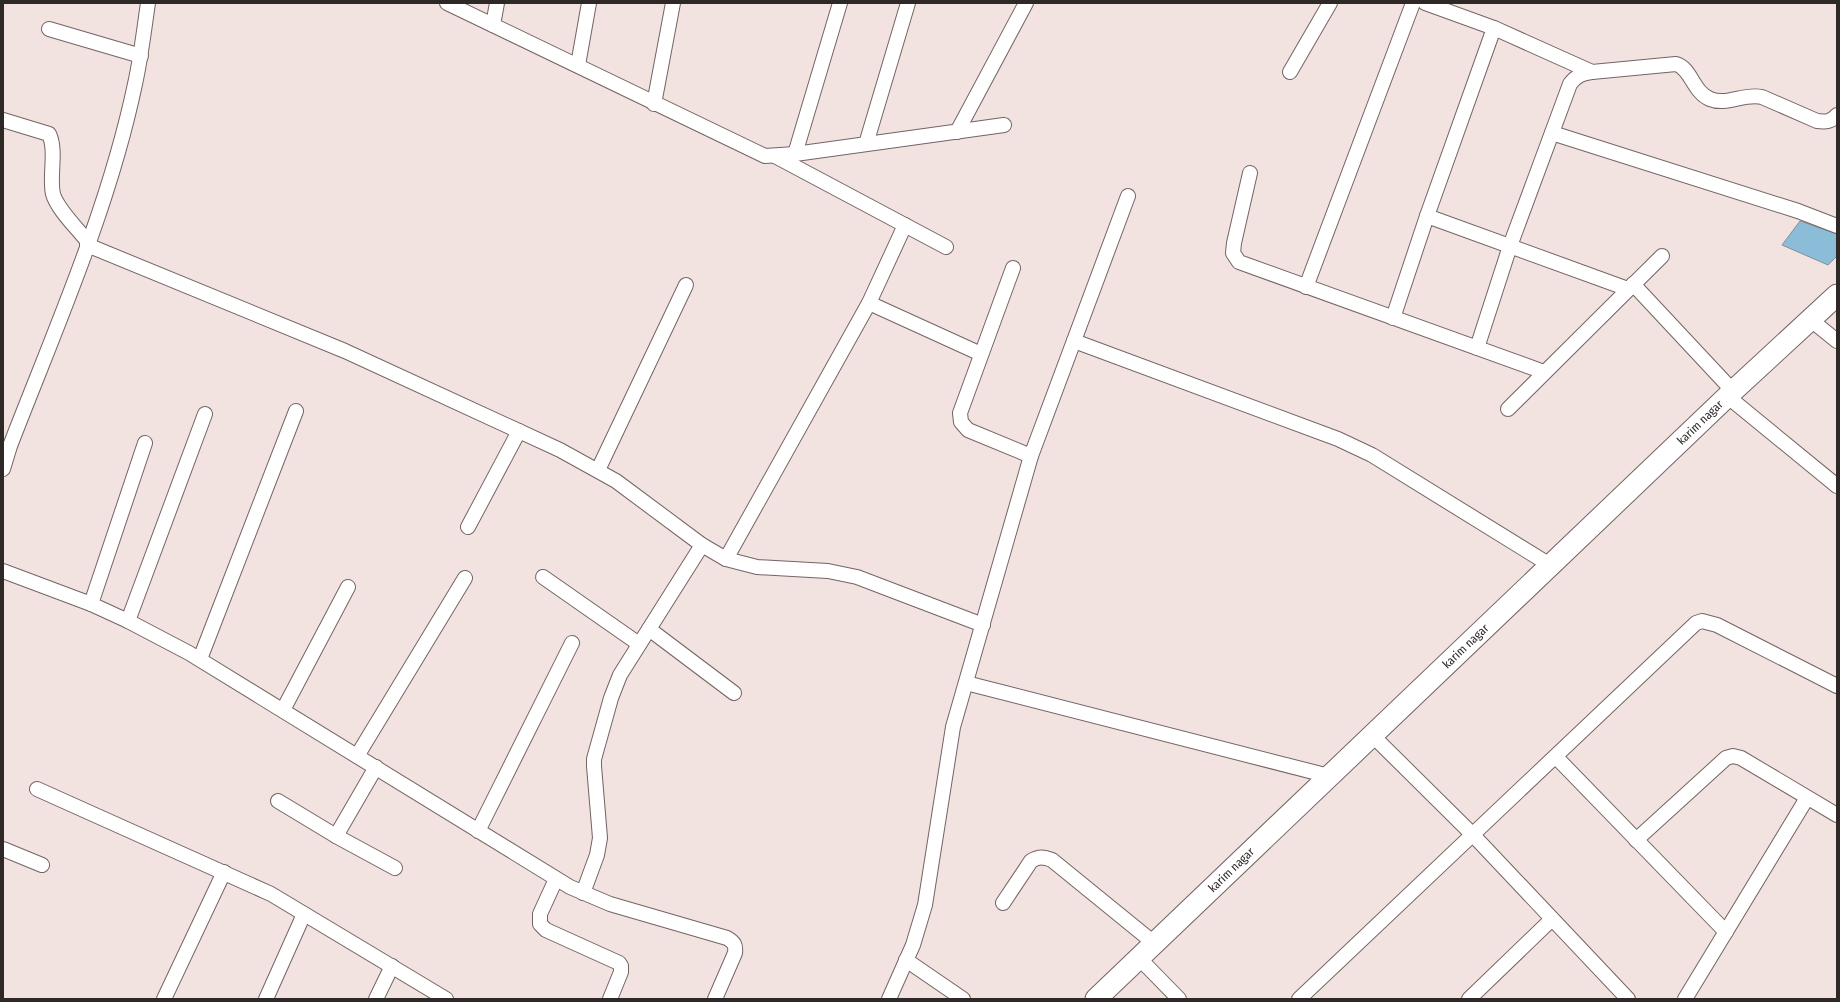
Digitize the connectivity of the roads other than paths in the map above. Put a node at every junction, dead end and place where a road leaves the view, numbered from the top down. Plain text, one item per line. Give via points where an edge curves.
1 (148, 3) edge
2 (447, 3) edge
3 (497, 3) edge
4 (589, 3) edge
5 (673, 3) edge
6 (840, 3) edge
7 (908, 3) edge
8 (1026, 3) edge
9 (1330, 3) edge
10 (1413, 3) edge
11 (1425, 3) edge
12 (493, 25) junction
13 (1494, 28) junction
14 (49, 29) dead end
15 (141, 56) junction
16 (578, 66) junction
17 (1290, 72) dead end
18 (1592, 72) junction
19 (654, 104) junction
20 (1837, 115) edge
21 (3, 120) edge
22 (1004, 125) dead end
23 (957, 132) junction
24 (1552, 133) junction
25 (866, 144) junction
26 (795, 154) junction
27 (775, 156) junction
28 (1250, 174) dead end
29 (1128, 196) dead end
30 (1427, 216) junction
31 (905, 225) junction
32 (1837, 226) edge
33 (88, 243) junction
34 (1510, 246) junction
35 (946, 247) dead end
36 (1662, 256) dead end
37 (1012, 268) dead end
38 (686, 285) dead end
39 (1306, 287) junction
40 (1631, 287) junction
41 (1837, 295) edge
42 (869, 302) junction
43 (1393, 318) junction
44 (1811, 320) junction
45 (1074, 341) junction
46 (1837, 341) edge
47 (1477, 348) junction
48 (981, 354) junction
49 (1544, 372) junction
50 (1730, 394) junction
51 (1508, 409) dead end
52 (296, 411) dead end
53 (204, 414) dead end
54 (520, 431) junction
55 (145, 443) dead end
56 (1031, 456) junction
57 (4, 462) edge
58 (598, 470) junction
59 (1837, 486) edge
60 (468, 527) dead end
61 (702, 545) junction
62 (726, 559) junction
63 (1550, 565) junction
64 (3, 571) edge
65 (543, 577) dead end
66 (465, 578) dead end
67 (348, 587) dead end
68 (91, 604) junction
69 (128, 621) junction
70 (983, 625) junction
71 (649, 629) junction
72 (572, 643) dead end
73 (640, 644) junction
74 (200, 659) junction
75 (966, 683) junction
76 (1837, 686) edge
77 (734, 693) dead end
78 (284, 710) junction
79 (1372, 735) junction
80 (357, 756) junction
81 (1556, 757) junction
82 (376, 767) junction
83 (1329, 776) junction
84 (37, 789) dead end
85 (1807, 798) junction
86 (278, 801) dead end
87 (1837, 815) edge
88 (478, 831) junction
89 (1473, 835) junction
90 (336, 836) junction
91 (1636, 840) junction
92 (3, 848) edge
93 (42, 865) dead end
94 (395, 868) dead end
95 (224, 872) junction
96 (556, 879) junction
97 (583, 893) junction
98 (1003, 903) dead end
99 (304, 914) junction
100 (1552, 919) junction
101 (1726, 932) junction
102 (1154, 944) junction
103 (1138, 958) junction
104 (906, 960) junction
105 (392, 966) junction
106 (164, 999) edge
107 (266, 999) edge
108 (376, 999) edge
109 (446, 999) edge
110 (610, 999) edge
111 (715, 999) edge
112 (889, 999) edge
113 (964, 999) edge
114 (1096, 999) edge
115 (1180, 999) edge
116 (1300, 999) edge
117 (1469, 999) edge
118 (1628, 999) edge
119 (1685, 999) edge

1 - 15 street
2 - 12 street
3 - 12 street
4 - 16 street
5 - 19 street
6 - 26 street
7 - 25 street
8 - 23 street
9 - 17 street
10 - 39 street
11 - 13 street
12 - 16 street
13 - 18 street
13 - 30 street
14 - 15 street
15 - 33 street via 111,176
16 - 19 street
18 - 20 street via 1676,64 1685,68 1700,92 1709,99 1720,102 1754,95 1817,121 1833,120
18 - 24 street via 1575,77 1570,84
19 - 27 street via 759,154
21 - 33 street via 49,134 55,198
22 - 23 street
23 - 25 street
24 - 32 street via 1798,211
24 - 34 street
25 - 26 street
26 - 27 street
27 - 31 street
28 - 39 street via 1233,253 1239,262
29 - 45 street
30 - 34 street
30 - 43 street
31 - 35 street
31 - 42 street
33 - 54 street via 317,339
33 - 57 street
34 - 40 street
34 - 47 street
36 - 40 street
37 - 48 street
38 - 58 street
39 - 43 street
40 - 49 street
40 - 50 street
41 - 44 street, karim nagar
42 - 48 street
42 - 62 street
43 - 47 street
44 - 46 street
44 - 50 street, karim nagar
45 - 56 street
45 - 63 street via 1331,436 1372,455
47 - 49 street
48 - 56 street via 960,412 961,422 968,430
49 - 51 street
50 - 59 street
50 - 63 street, karim nagar
52 - 74 street
53 - 69 street
54 - 58 street
54 - 60 street
55 - 68 street
56 - 70 street
58 - 61 street
61 - 62 street
61 - 71 street
62 - 70 street via 757,567 843,573
63 - 79 street, karim nagar
64 - 68 street
65 - 73 street
66 - 80 street
67 - 78 street
68 - 69 street
69 - 74 street
70 - 75 street
71 - 73 street
71 - 77 street
72 - 88 street
73 - 97 street via 616,683 594,759 600,838 597,855
74 - 78 street
75 - 83 street
75 - 104 street via 950,744 925,905
76 - 81 street via 1717,625 1702,621 1696,623
78 - 80 street
79 - 83 street, karim nagar
79 - 89 street
80 - 82 street
81 - 89 street
81 - 91 street
82 - 88 street
82 - 90 street
83 - 102 street, karim nagar
84 - 95 street
85 - 87 street
85 - 91 street via 1741,758 1733,756 1726,758
85 - 101 street
86 - 90 street
88 - 96 street
89 - 100 street
89 - 116 street
90 - 94 street
91 - 101 street
92 - 93 street
95 - 99 street via 264,890
95 - 106 street
96 - 97 street
96 - 110 street via 540,914 540,924 546,930 622,966 622,972
97 - 111 street via 610,904 719,935 733,942 736,947 735,953
98 - 102 street via 1031,861 1037,857 1044,857 1052,860
99 - 105 street
99 - 107 street
100 - 117 street
100 - 118 street
101 - 119 street
102 - 103 street, karim nagar
103 - 114 street, karim nagar
103 - 115 street
104 - 112 street
104 - 113 street
105 - 108 street
105 - 109 street

